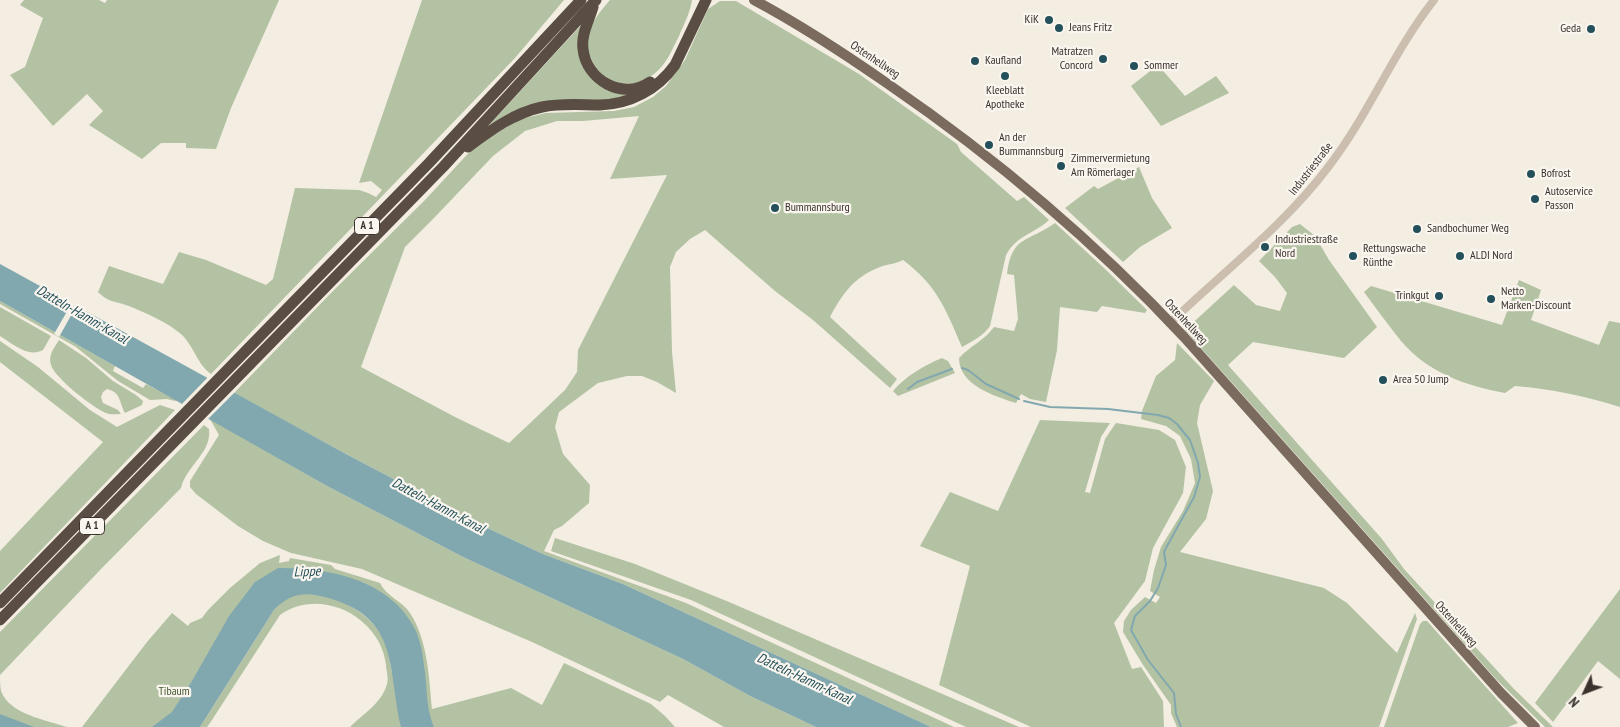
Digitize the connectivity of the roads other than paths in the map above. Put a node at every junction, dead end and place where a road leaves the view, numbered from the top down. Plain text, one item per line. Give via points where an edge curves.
1 (581, 0) edge
2 (697, 0) edge
3 (706, 0) edge
4 (1434, 0) edge
5 (756, 1) edge
6 (595, 2) edge
7 (443, 167) junction
8 (1170, 323) junction
9 (0, 603) edge
10 (0, 620) edge
11 (1535, 727) edge

1 - 9 highway, A 1 via 429,163
2 - 6 highway via 676,52 664,71 647,85 627,90 602,82 585,59 583,36
3 - 7 highway via 675,65 652,88 611,104 550,105 530,110 505,121
4 - 8 street, Industriestraße via 1402,44 1348,138 1310,190 1248,253
5 - 8 main road, Ostenhellweg via 820,38 967,140 1064,220
6 - 7 highway, A 1
7 - 10 highway, A 1
8 - 11 main road, Ostenhellweg

